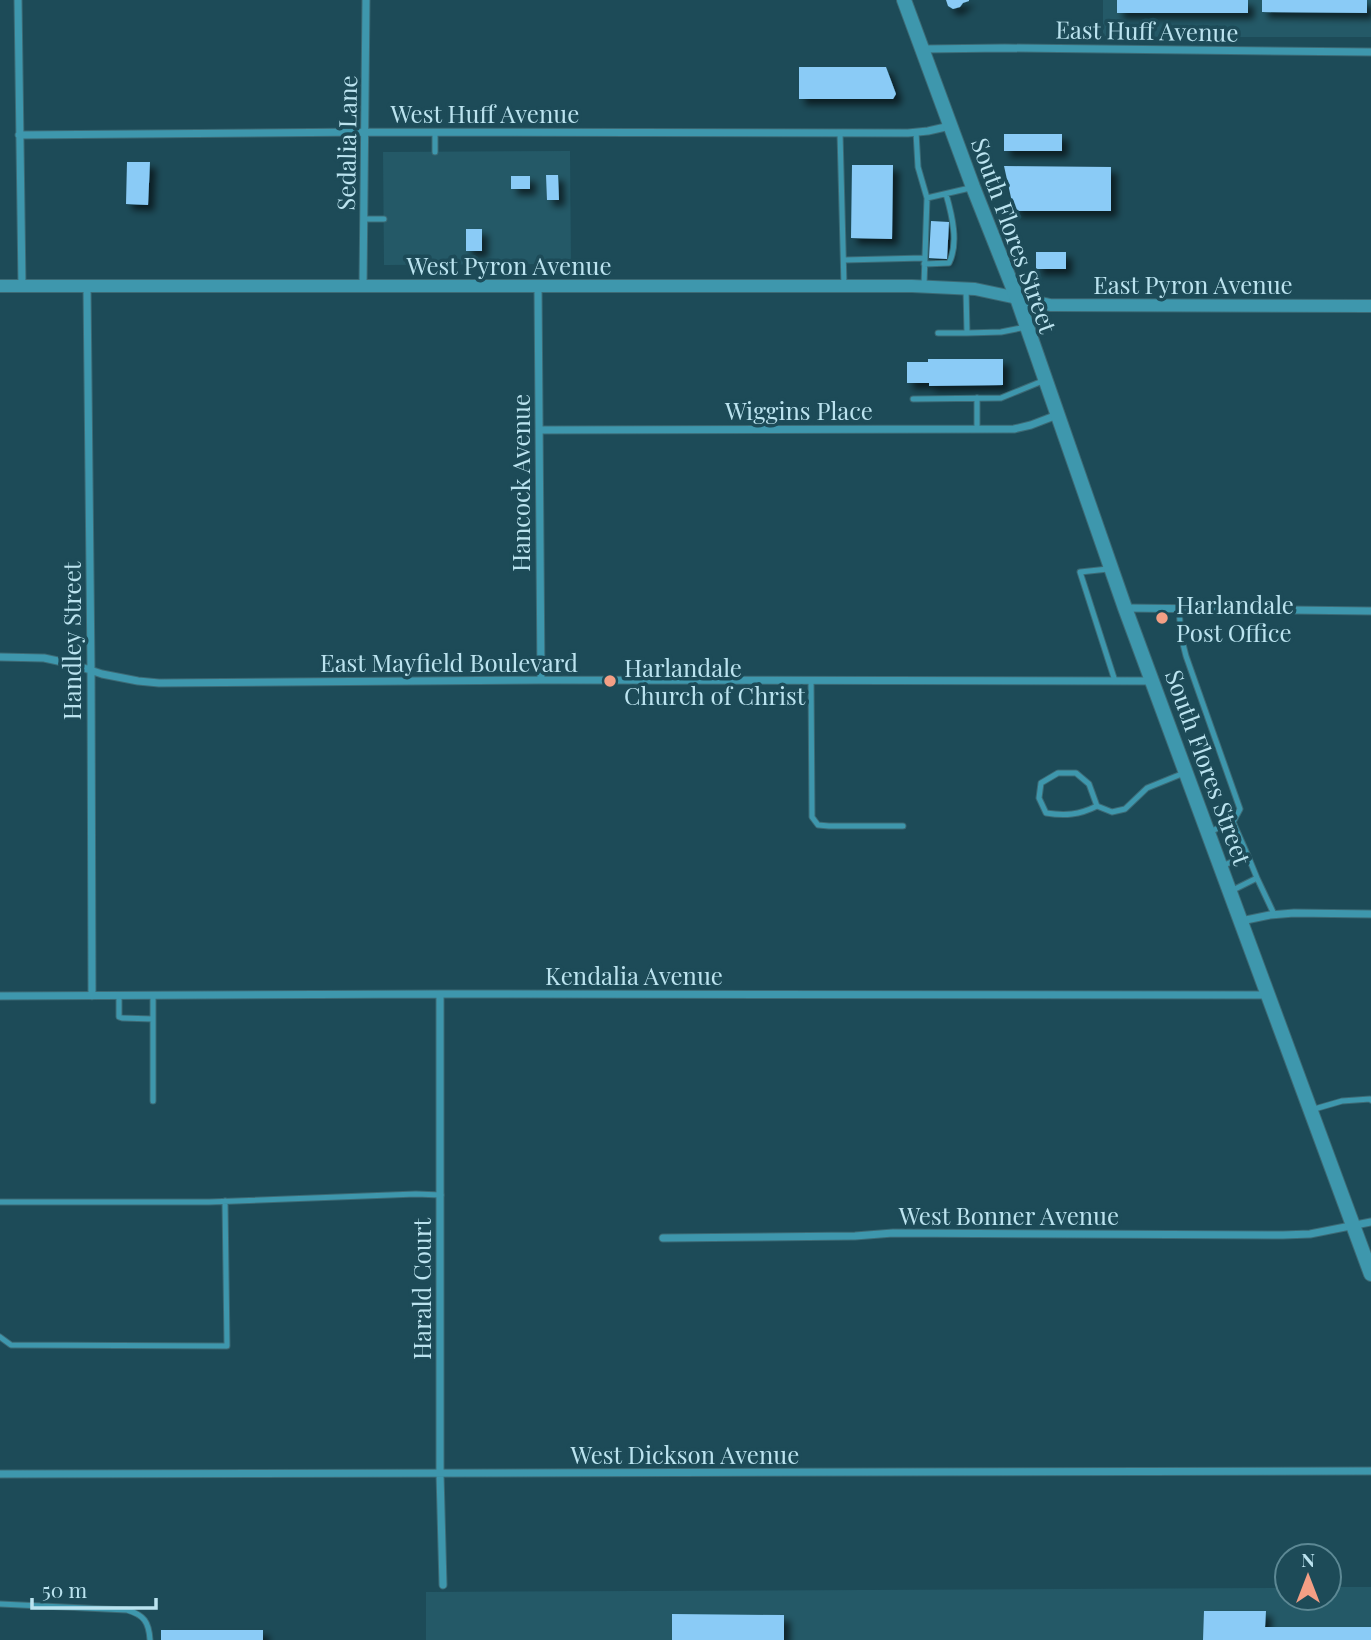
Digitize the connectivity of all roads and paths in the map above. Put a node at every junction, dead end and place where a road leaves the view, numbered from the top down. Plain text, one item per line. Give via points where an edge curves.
1 (18, 0) edge
2 (366, 0) edge
3 (904, 0) edge
4 (922, 49) junction
5 (1371, 52) edge
6 (950, 126) junction
7 (366, 132) junction
8 (435, 132) junction
9 (916, 132) junction
10 (840, 133) junction
11 (19, 135) junction
12 (435, 152) dead end
13 (973, 187) junction
14 (946, 194) junction
15 (927, 198) junction
16 (365, 219) junction
17 (384, 219) dead end
18 (844, 260) junction
19 (924, 261) junction
20 (0, 286) edge
21 (22, 286) junction
22 (87, 286) junction
23 (363, 286) junction
24 (538, 286) junction
25 (844, 286) junction
26 (924, 286) junction
27 (966, 289) junction
28 (1017, 298) junction
29 (1371, 306) edge
30 (1026, 327) junction
31 (938, 333) dead end
32 (967, 333) junction
33 (1045, 380) junction
34 (977, 398) junction
35 (913, 399) dead end
36 (1057, 415) junction
37 (977, 429) junction
38 (539, 430) junction
39 (1111, 568) junction
40 (1125, 608) junction
41 (1179, 609) junction
42 (1371, 611) edge
43 (0, 657) edge
44 (91, 670) junction
45 (541, 680) junction
46 (811, 680) junction
47 (1115, 681) junction
48 (1153, 681) junction
49 (1187, 772) junction
50 (1097, 806) junction
51 (1233, 822) junction
52 (903, 826) dead end
53 (1209, 832) junction
54 (1248, 856) junction
55 (1222, 866) junction
56 (1257, 878) junction
57 (1231, 892) junction
58 (1274, 914) junction
59 (1371, 914) edge
60 (1241, 920) junction
61 (440, 994) junction
62 (153, 995) junction
63 (1268, 995) junction
64 (0, 996) edge
65 (92, 996) junction
66 (119, 996) junction
67 (153, 1019) junction
68 (1371, 1100) edge
69 (153, 1101) dead end
70 (1311, 1110) junction
71 (441, 1195) junction
72 (225, 1201) junction
73 (0, 1202) edge
74 (1371, 1222) edge
75 (1353, 1225) junction
76 (663, 1238) dead end
77 (1369, 1265) edge
78 (0, 1337) edge
79 (1371, 1471) edge
80 (0, 1474) edge
81 (440, 1474) junction
82 (443, 1584) dead end
83 (0, 1604) edge
84 (150, 1640) edge

1 - 11 street
2 - 7 street, Sedalia Lane
3 - 4 main road, South Flores Street
4 - 5 street, East Huff Avenue
4 - 6 main road, South Flores Street
6 - 9 street, West Huff Avenue
6 - 13 main road, South Flores Street
7 - 8 street, West Huff Avenue
7 - 11 street, West Huff Avenue
7 - 16 street, Sedalia Lane
8 - 10 street, West Huff Avenue
8 - 12 lane
9 - 10 street, West Huff Avenue
9 - 15 lane via 918,167
10 - 18 lane
11 - 21 street
13 - 14 lane
13 - 28 main road, South Flores Street
14 - 15 lane
14 - 19 lane via 953,219 951,260
15 - 19 lane
16 - 17 lane
16 - 23 street, Sedalia Lane
18 - 19 lane
18 - 25 lane
19 - 26 lane
20 - 21 street, West Pyron Avenue
21 - 22 street, West Pyron Avenue
22 - 23 street, West Pyron Avenue
22 - 44 street, Handley Street
23 - 24 street, West Pyron Avenue
24 - 25 street, West Pyron Avenue
24 - 38 street, Hancock Avenue
25 - 26 street, West Pyron Avenue
26 - 27 street, West Pyron Avenue
27 - 28 street, West Pyron Avenue
27 - 32 lane
28 - 29 street, East Pyron Avenue via 1050,305
28 - 30 main road, South Flores Street
30 - 32 lane
30 - 33 main road, South Flores Street
31 - 32 lane
33 - 34 lane via 1001,398
33 - 36 main road, South Flores Street
34 - 35 lane
34 - 37 lane
36 - 37 street, Wiggins Place via 1014,429
36 - 39 main road, South Flores Street
37 - 38 street, Wiggins Place
38 - 45 street, Hancock Avenue
39 - 40 main road, South Flores Street
39 - 47 lane via 1080,572
40 - 41 street
40 - 48 main road, South Flores Street
41 - 42 street
41 - 51 lane via 1185,656 1240,809
43 - 44 street, East Mayfield Boulevard via 44,658
44 - 45 street, East Mayfield Boulevard via 159,683
44 - 65 street, Handley Street
45 - 46 street, East Mayfield Boulevard
46 - 47 street, East Mayfield Boulevard
46 - 52 lane via 812,817 818,825
47 - 48 street, East Mayfield Boulevard
48 - 49 main road, South Flores Street
49 - 50 lane via 1147,788 1125,809 1112,812
49 - 53 main road, South Flores Street
50 - 50 lane via 1089,785 1076,773 1058,774 1041,783 1039,798 1045,813 1084,813
51 - 53 lane
51 - 54 lane
53 - 55 main road, South Flores Street
54 - 55 lane
54 - 56 lane
55 - 57 main road, South Flores Street
56 - 57 lane
56 - 58 lane
57 - 60 main road, South Flores Street
58 - 59 street
58 - 60 street
60 - 63 main road, South Flores Street
61 - 62 street, Kendalia Avenue
61 - 63 street, Kendalia Avenue
61 - 71 street, Harald Court
62 - 66 street, Kendalia Avenue
62 - 67 lane
63 - 70 main road, South Flores Street
64 - 65 street, Kendalia Avenue
65 - 66 street, Kendalia Avenue
66 - 67 lane via 118,1017
67 - 69 lane
68 - 70 lane via 1342,1101
70 - 75 main road, South Flores Street
71 - 72 lane
71 - 81 street, Harald Court
72 - 73 lane
72 - 78 lane via 227,1346 11,1345
74 - 75 street, West Bonner Avenue
75 - 76 street, West Bonner Avenue via 1283,1235 894,1233
75 - 77 main road, South Flores Street
79 - 81 street, West Dickson Avenue
80 - 81 street, West Dickson Avenue
81 - 82 street, Harald Court
83 - 84 lane via 127,1610 145,1619

